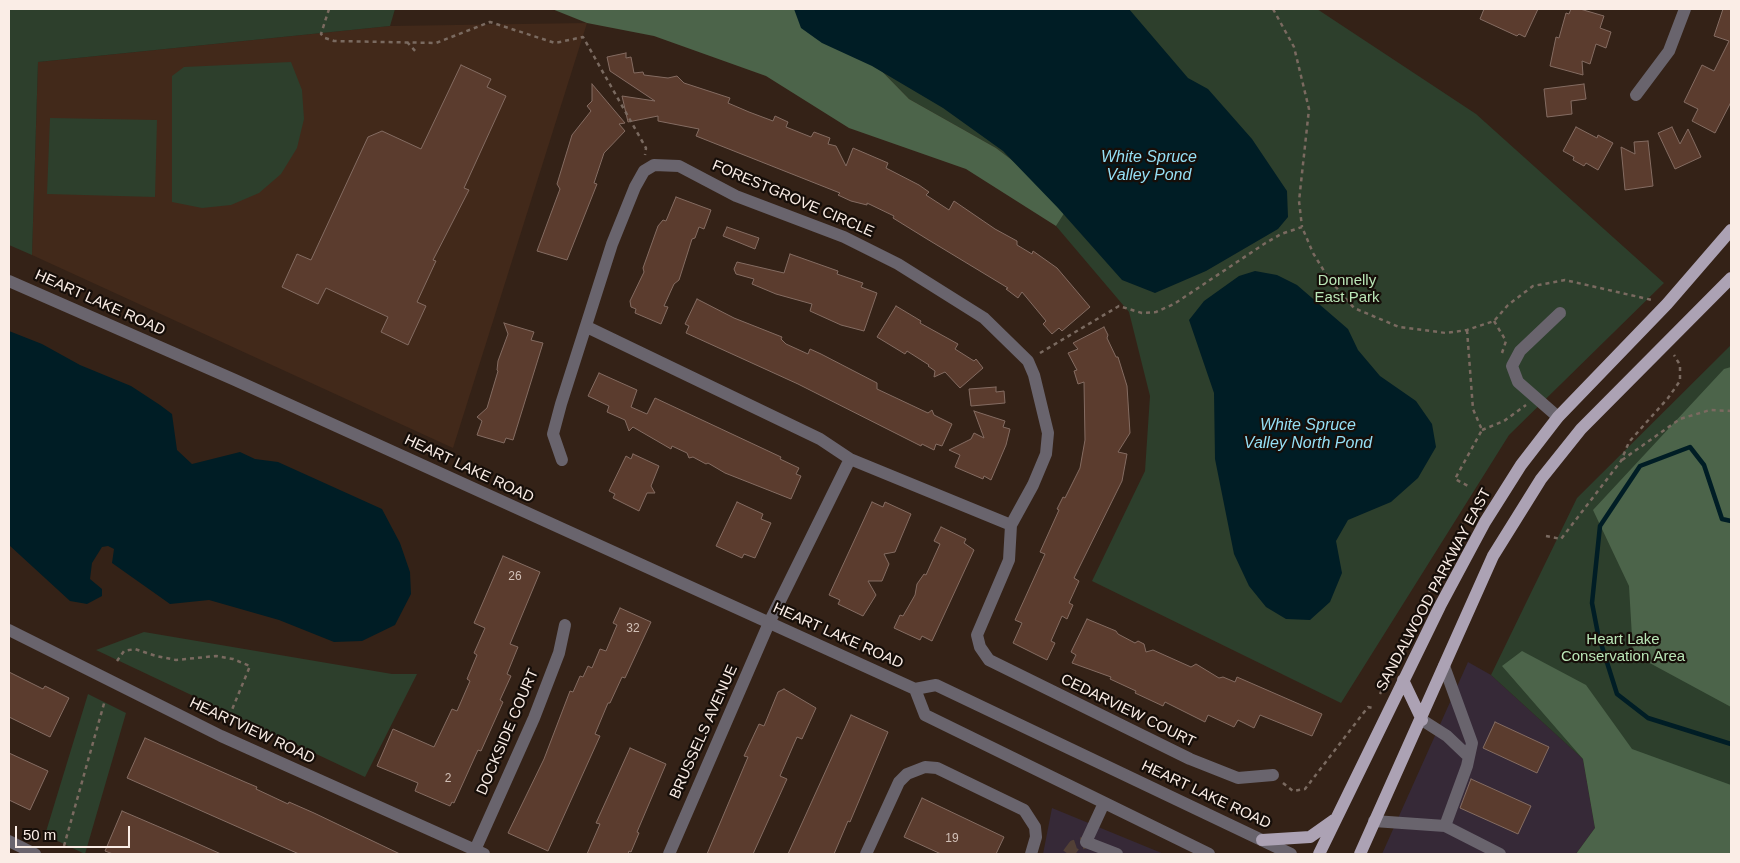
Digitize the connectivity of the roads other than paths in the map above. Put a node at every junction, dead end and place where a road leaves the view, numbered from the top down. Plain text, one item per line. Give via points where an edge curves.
1 (1686, 9) edge
2 (1636, 95) dead end
3 (1731, 230) edge
4 (1731, 278) edge
5 (9, 281) edge
6 (1560, 313) dead end
7 (587, 327) junction
8 (1558, 417) junction
9 (850, 459) junction
10 (562, 460) dead end
11 (1011, 525) junction
12 (769, 623) junction
13 (565, 625) dead end
14 (9, 630) edge
15 (980, 647) joint
16 (1444, 666) junction
17 (1403, 680) junction
18 (915, 689) junction
19 (1422, 720) junction
20 (1468, 756) junction
21 (1274, 775) road end
22 (1104, 803) junction
23 (1334, 820) junction
24 (1374, 821) junction
25 (1445, 826) junction
26 (1262, 840) junction
27 (9, 841) edge
28 (1192, 850) edge
29 (479, 852) edge
30 (1112, 853) edge
31 (36, 854) edge
32 (669, 854) edge
33 (866, 854) edge
34 (1031, 854) edge
35 (1209, 854) edge
36 (1291, 854) edge
37 (1319, 854) edge
38 (1360, 854) edge
39 (1500, 854) edge

1 - 2 street via 1669,52
3 - 8 main road, SANDALWOOD PARKWAY EAST via 1667,304
4 - 16 main road via 1581,430 1541,479 1493,556
5 - 12 street, HEART LAKE ROAD via 236,380
6 - 8 street via 1520,351 1512,366 1518,382
7 - 9 street via 820,438
7 - 10 street via 553,434
7 - 11 street, FORESTGROVE CIRCLE via 612,244 635,187 644,171 654,165 679,166 736,196 844,237 898,264 984,318 1028,361 1048,433 1046,454
8 - 17 main road, SANDALWOOD PARKWAY EAST via 1485,522
9 - 11 street
9 - 12 street, BRUSSELS AVENUE
11 - 15 street, FORESTGROVE CIRCLE via 1009,560 977,635
12 - 18 street, HEART LAKE ROAD
12 - 32 street, BRUSSELS AVENUE
13 - 29 street, DOCKSIDE COURT via 559,653
14 - 29 street, HEARTVIEW ROAD via 221,736
15 - 21 street, CEDARVIEW COURT via 989,660 1190,760 1238,778
16 - 19 main road
16 - 20 street via 1472,743
17 - 19 main road
17 - 23 main road, SANDALWOOD PARKWAY EAST
18 - 22 street via 925,715
18 - 26 street, HEART LAKE ROAD via 936,686
19 - 20 street via 1447,736
19 - 24 main road
20 - 25 street
22 - 28 street
22 - 30 street via 1086,842
23 - 26 main road via 1310,837
23 - 37 main road, SANDALWOOD PARKWAY EAST
24 - 25 street
24 - 38 main road
25 - 39 street
26 - 36 street, HEART LAKE ROAD
27 - 31 street
28 - 35 street
33 - 34 street via 899,782 907,774 925,767 937,768 1024,810 1035,827

